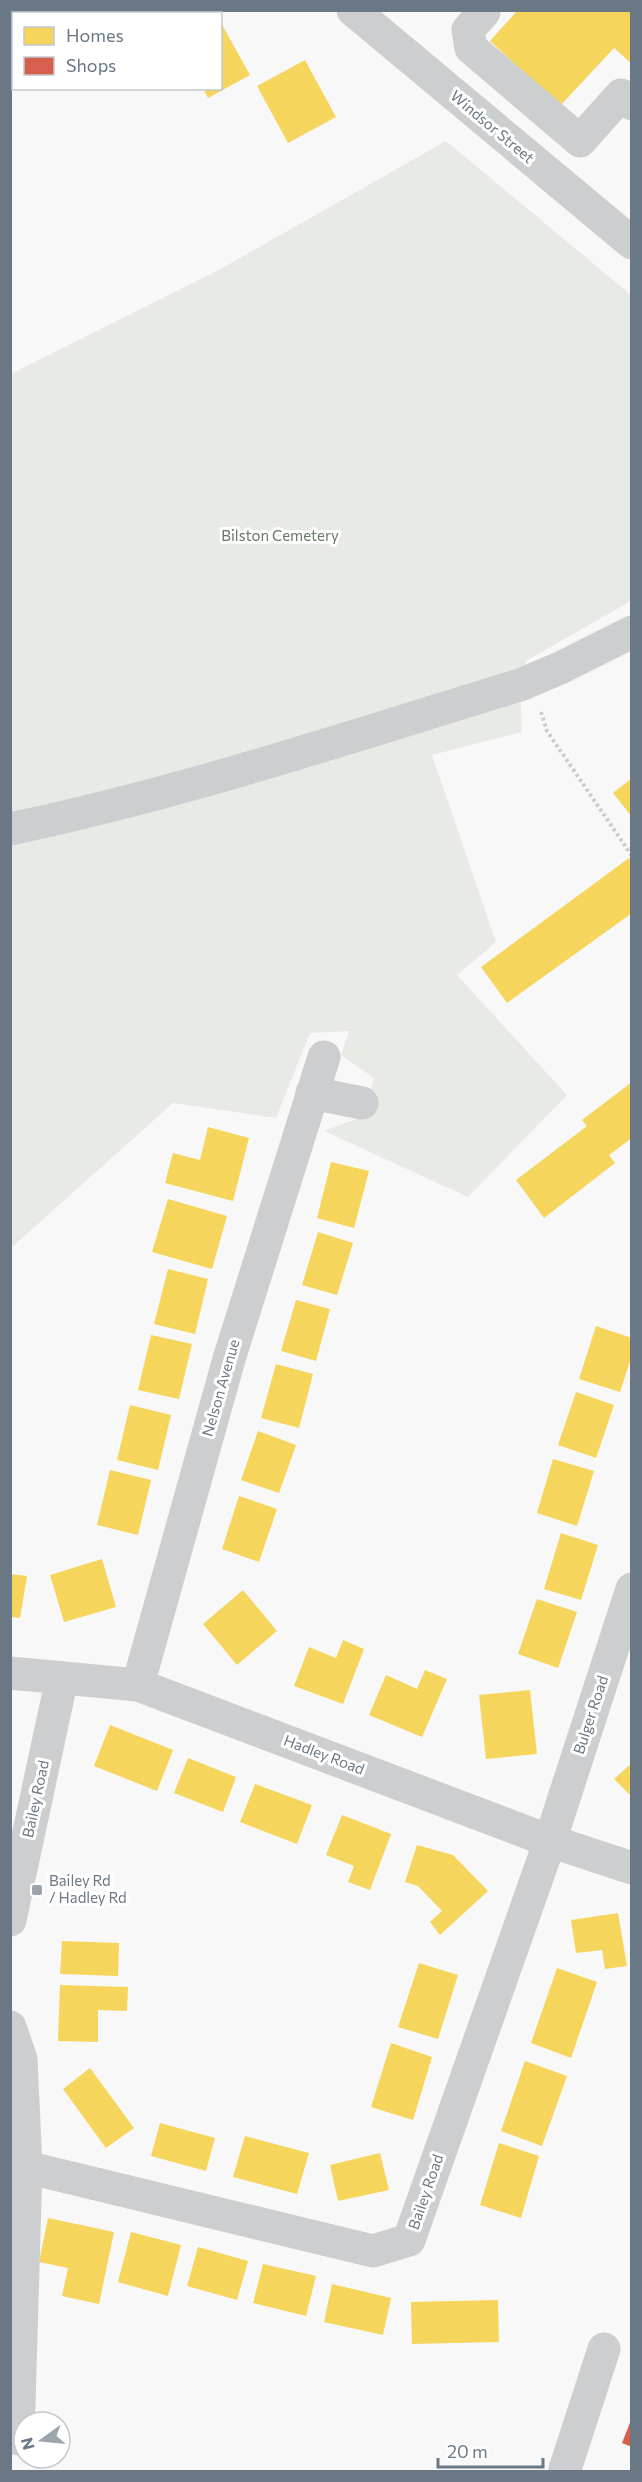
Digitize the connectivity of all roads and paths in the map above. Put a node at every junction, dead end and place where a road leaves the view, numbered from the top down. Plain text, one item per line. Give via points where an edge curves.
1 (353, 10) edge
2 (482, 10) edge
3 (632, 104) edge
4 (632, 243) edge
5 (632, 632) edge
6 (526, 682) junction
7 (10, 829) edge
8 (632, 856) edge
9 (324, 1057) dead end
10 (312, 1093) junction
11 (362, 1103) dead end
12 (632, 1589) edge
13 (10, 1673) edge
14 (62, 1678) junction
15 (138, 1685) junction
16 (550, 1841) junction
17 (632, 1868) edge
18 (10, 1920) edge
19 (10, 2027) edge
20 (26, 2167) junction
21 (604, 2349) dead end
22 (19, 2410) edge
23 (567, 2471) edge

1 - 4 street, Windsor Street
2 - 3 street via 468,30 471,48 580,141 621,95
5 - 6 street
6 - 7 street via 266,762
6 - 8 path via 547,731
9 - 10 street, Nelson Avenue
10 - 11 street
10 - 15 street, Nelson Avenue via 229,1359
12 - 16 street, Bulger Road
13 - 14 street, Hadley Road
14 - 15 street, Hadley Road
14 - 18 street, Bailey Road
15 - 16 street, Hadley Road
16 - 17 street, Hadley Road
16 - 20 street, Bailey Road via 409,2240 373,2251
19 - 20 street via 21,2059
20 - 22 street
21 - 23 street

